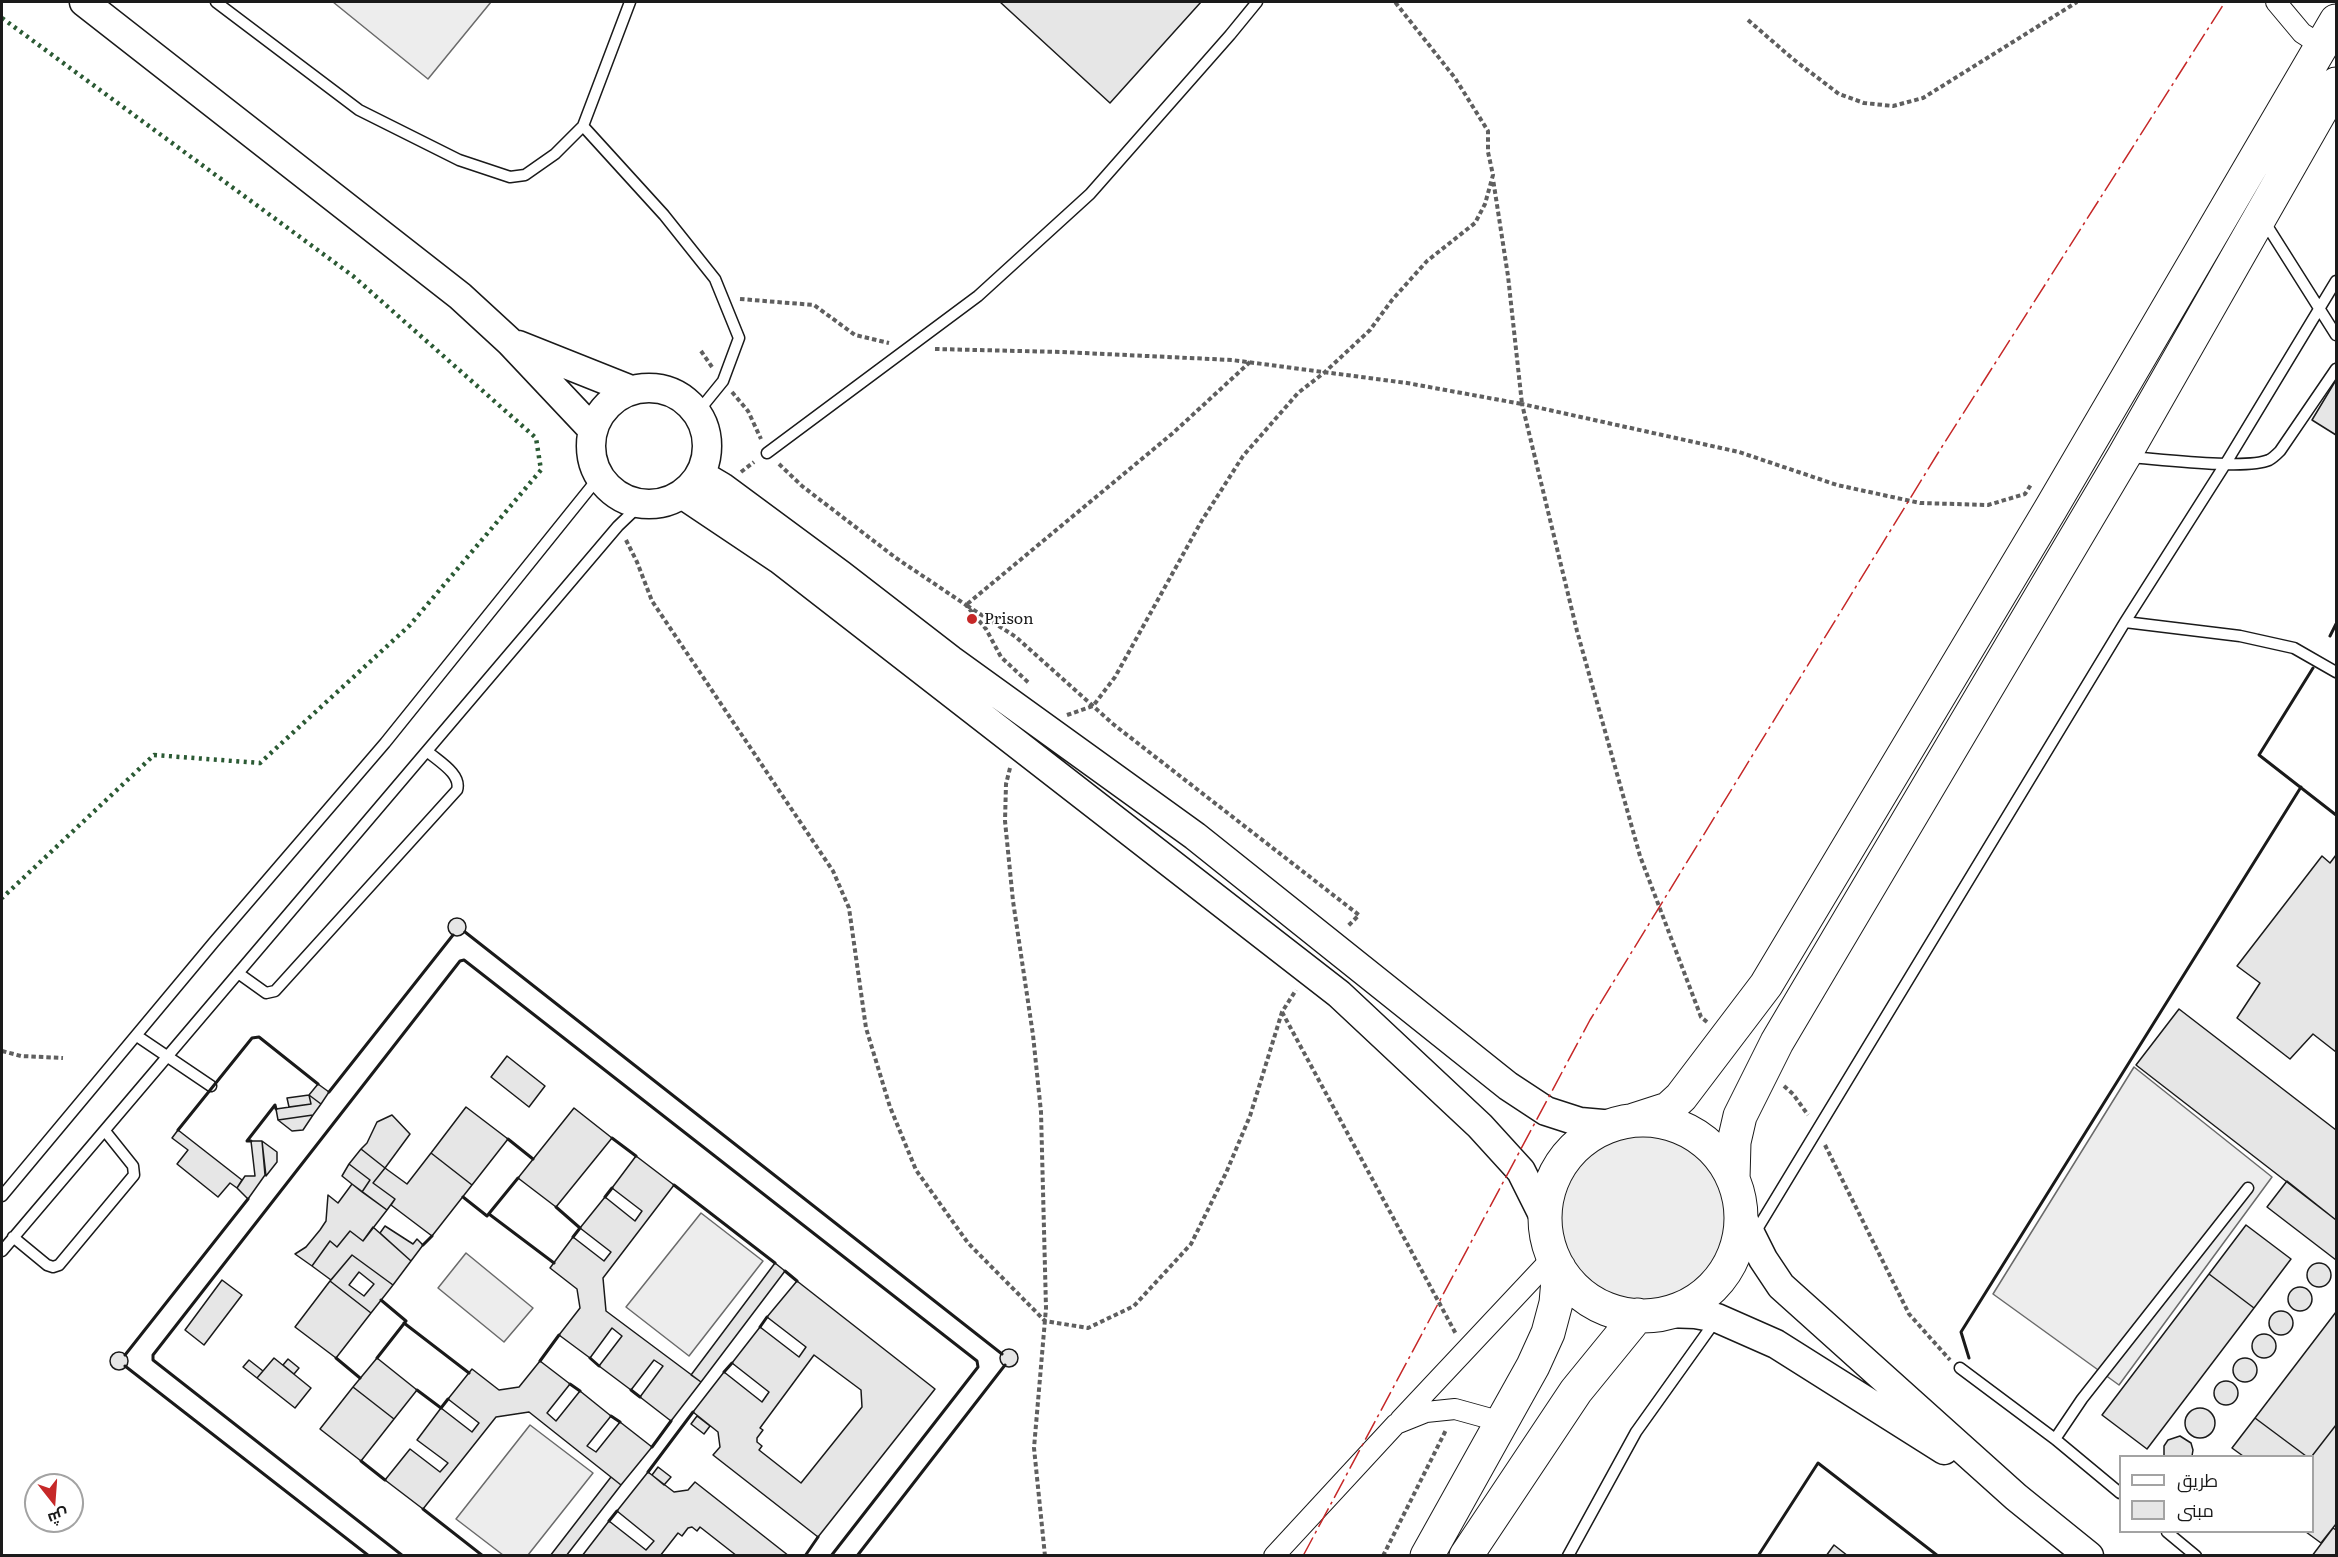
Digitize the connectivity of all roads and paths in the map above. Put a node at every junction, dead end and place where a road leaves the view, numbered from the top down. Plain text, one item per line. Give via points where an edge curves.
1 (84, 2) edge
2 (216, 2) edge
3 (630, 2) edge
4 (1257, 2) edge
5 (1395, 2) edge
6 (2077, 2) edge
7 (2276, 2) edge
8 (1748, 20) dead end
9 (2329, 34) edge
10 (2337, 84) edge
11 (583, 126) junction
12 (1492, 175) junction
13 (2261, 216) junction
14 (2337, 281) edge
15 (2319, 310) junction
16 (2337, 335) edge
17 (510, 342) junction
18 (701, 351) dead end
19 (1062, 352) dead end
20 (1250, 362) junction
21 (2337, 369) edge
22 (1325, 372) junction
23 (723, 381) junction
24 (631, 390) junction
25 (1522, 404) junction
26 (697, 413) junction
27 (592, 429) junction
28 (767, 453) junction
29 (2124, 456) junction
30 (2226, 463) junction
31 (2037, 473) dead end
32 (599, 477) junction
33 (691, 484) junction
34 (640, 505) junction
35 (618, 526) junction
36 (966, 604) junction
37 (2125, 622) junction
38 (2337, 672) edge
39 (1033, 686) dead end
40 (1093, 706) junction
41 (1047, 730) junction
42 (427, 751) junction
43 (1028, 751) junction
44 (1330, 944) junction
45 (1308, 970) junction
46 (238, 973) junction
47 (1282, 1012) junction
48 (137, 1036) junction
49 (1726, 1038) junction
50 (2, 1051) edge
51 (166, 1056) junction
52 (63, 1058) dead end
53 (1763, 1069) junction
54 (211, 1086) dead end
55 (1624, 1122) junction
56 (105, 1131) junction
57 (1819, 1131) junction
58 (1733, 1179) junction
59 (2248, 1188) dead end
60 (2, 1196) edge
61 (1545, 1219) junction
62 (1747, 1226) junction
63 (14, 1238) junction
64 (2, 1251) edge
65 (1556, 1262) junction
66 (1651, 1314) junction
67 (1718, 1318) junction
68 (1045, 1321) junction
69 (1465, 1350) junction
70 (1960, 1368) joint
71 (1455, 1408) junction
72 (1502, 1422) junction
73 (1396, 1424) junction
74 (2055, 1439) junction
75 (2119, 1491) edge
76 (2016, 1497) junction
77 (2168, 1533) edge
78 (1045, 1556) edge
79 (1274, 1556) edge
80 (1383, 1556) edge
81 (1427, 1556) edge
82 (1466, 1556) edge
83 (1568, 1556) edge
84 (2090, 1556) edge
85 (2196, 1556) edge

1 - 17 main road via 460,296
2 - 11 lane via 359,110 459,160 510,177 525,175 555,154
3 - 11 lane
4 - 28 lane via 1090,194 978,296
5 - 12 path via 1455,78 1488,131
6 - 8 path via 1923,98 1893,106 1864,103 1839,94
7 - 9 street via 2302,33
9 - 49 highway via 1772,975
10 - 13 highway
11 - 23 lane via 664,215 715,279 739,338
12 - 22 path via 1485,204 1475,223 1427,261 1370,330
12 - 25 path
13 - 15 lane
13 - 29 highway
14 - 15 lane
15 - 16 lane
15 - 30 lane
17 - 24 main road
17 - 27 main road
18 - 23 path
19 - 20 path
20 - 22 path
20 - 36 path via 1173,433
21 - 30 lane via 2274,457 2256,463
22 - 25 path
22 - 40 path via 1298,393 1243,456 1201,522 1115,677
23 - 26 lane
23 - 28 path via 748,411
24 - 26 main road via 649,387 668,391 684,399
24 - 27 main road via 614,399
25 - 31 path via 1739,452 1837,485 1920,503 1988,505 2025,494
25 - 49 path via 1577,631 1640,856 1701,1017
26 - 33 main road via 708,448 704,467
27 - 32 main road via 590,449
28 - 36 path via 802,486 877,544
29 - 30 lane
29 - 53 highway
30 - 37 lane
32 - 34 main road via 621,498
32 - 48 lane via 385,742
33 - 34 main road via 660,504
33 - 41 main road via 722,488
33 - 43 main road via 779,559
34 - 35 lane
35 - 42 lane
35 - 68 path via 652,601 833,871 849,908 866,1028 890,1107 916,1170 968,1243
36 - 39 path via 1001,657
36 - 40 path via 1016,637
37 - 38 lane via 2240,636 2294,648
37 - 57 lane
40 - 41 path via 1065,716
40 - 44 path via 1359,915
41 - 44 main road via 1195,836
42 - 46 lane
42 - 46 lane via 455,776 459,782 457,790 274,991 266,993
43 - 45 main road
43 - 68 path via 1009,768 1005,821 1041,1112
44 - 55 main road via 1508,1086 1546,1111 1580,1122
45 - 47 path
45 - 61 main road via 1339,994 1480,1126 1521,1171
46 - 51 lane
47 - 68 path via 1250,1116 1191,1244 1134,1306 1088,1328
47 - 69 path
48 - 51 lane
48 - 60 lane
49 - 55 highway via 1668,1109
50 - 52 path
51 - 54 lane
51 - 56 lane
53 - 57 path via 1793,1094
53 - 58 highway via 1740,1116 1734,1142
55 - 58 highway via 1665,1122 1693,1134 1716,1153
55 - 61 highway via 1586,1139 1563,1161 1549,1188
56 - 63 lane
56 - 63 lane via 134,1166 134,1175 59,1264 47,1265
57 - 62 lane
57 - 70 path via 1909,1314
58 - 62 highway
59 - 74 lane
61 - 65 highway via 1548,1245
62 - 66 highway via 1715,1283 1692,1302
62 - 76 main road via 1781,1286
63 - 64 lane
65 - 66 highway via 1576,1289 1598,1305
65 - 69 street
65 - 72 highway via 1556,1303 1548,1333
66 - 67 main road
66 - 82 highway via 1576,1391
67 - 76 main road via 1776,1344
67 - 83 lane via 1636,1432
68 - 78 path via 1034,1448
69 - 73 street
70 - 74 lane
71 - 72 street
71 - 73 street via 1426,1412
71 - 80 path via 1436,1454
72 - 81 highway
73 - 79 street
74 - 75 lane
76 - 84 main road
77 - 85 lane

